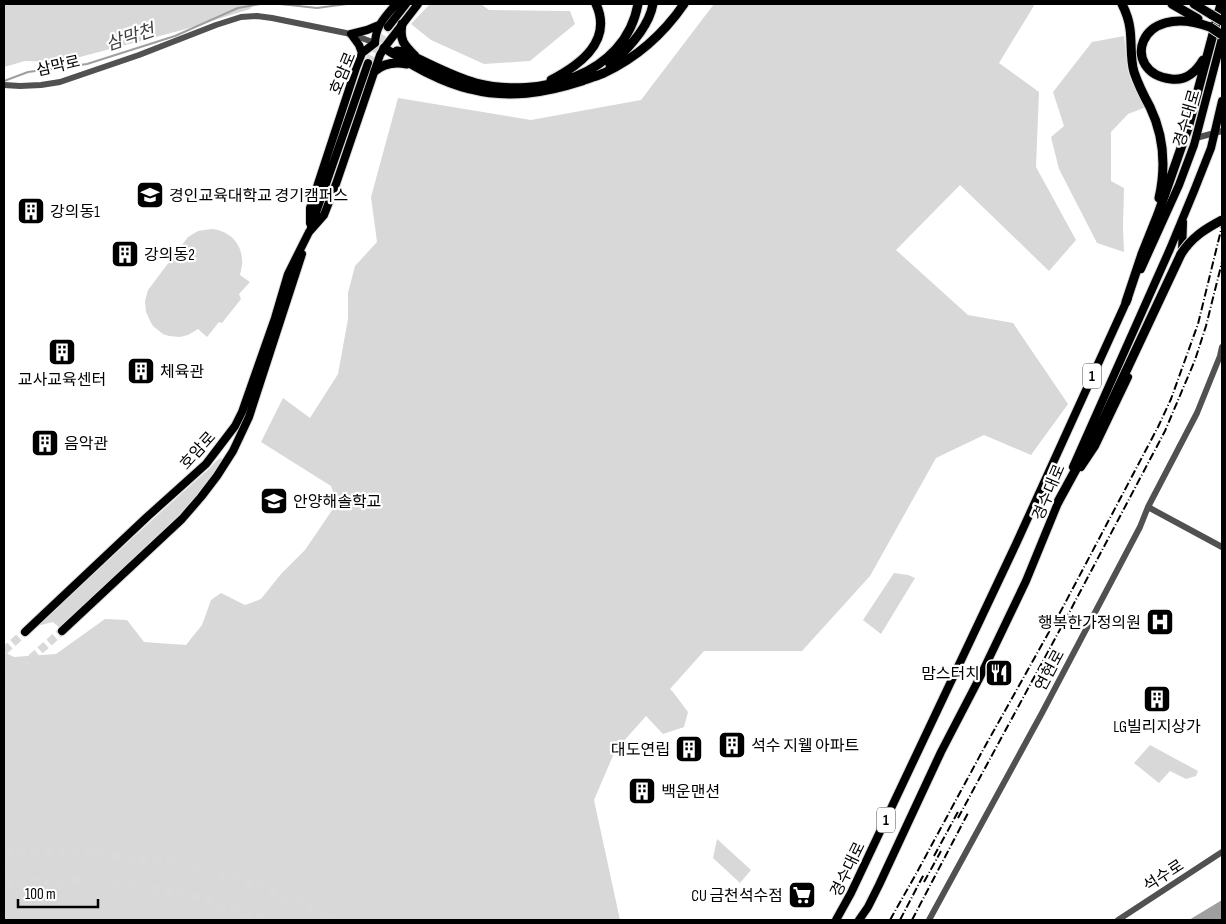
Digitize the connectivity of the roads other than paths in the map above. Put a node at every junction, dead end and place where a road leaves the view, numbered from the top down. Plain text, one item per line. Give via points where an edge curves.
1 (396, 4) edge
2 (406, 4) edge
3 (418, 4) edge
4 (596, 4) edge
5 (638, 4) edge
6 (653, 4) edge
7 (684, 4) edge
8 (1122, 4) edge
9 (1172, 4) edge
10 (1194, 4) edge
11 (1199, 4) edge
12 (1221, 4) edge
13 (1212, 15) junction
14 (385, 17) junction
15 (1222, 21) edge
16 (402, 24) junction
17 (380, 25) junction
18 (388, 27) tunnel mouth
19 (1210, 27) junction
20 (351, 34) junction
21 (395, 34) junction
22 (1222, 36) edge
23 (375, 43) junction
24 (1209, 46) junction
25 (384, 48) junction
26 (362, 53) junction
27 (368, 63) tunnel mouth
28 (418, 63) junction
29 (376, 67) junction
30 (586, 79) junction
31 (5, 85) edge
32 (544, 85) junction
33 (1222, 101) edge
34 (1222, 131) edge
35 (1214, 133) junction
36 (1196, 138) junction
37 (1183, 218) junction
38 (1222, 220) edge
39 (309, 232) junction
40 (1150, 234) junction
41 (1126, 302) junction
42 (1222, 347) edge
43 (1221, 357) edge
44 (1058, 502) junction
45 (1148, 507) junction
46 (1222, 547) edge
47 (62, 631) tunnel mouth
48 (25, 632) tunnel mouth
49 (1222, 852) edge
50 (836, 920) edge
51 (859, 920) edge
52 (929, 920) edge
53 (1118, 920) edge

1 - 14 main road
2 - 18 main road
3 - 16 main road
4 - 32 highway via 601,24 594,46 577,65
5 - 32 highway via 625,37 612,54 593,69 562,82
6 - 30 highway via 642,28 624,52
7 - 30 highway via 664,30 636,54 604,74
8 - 40 highway via 1130,28 1134,72 1156,121 1162,146 1160,192
9 - 19 highway
10 - 13 highway
11 - 13 highway
12 - 24 highway
13 - 15 highway, bridge
14 - 17 main road
14 - 21 main road via 387,30
16 - 21 main road
16 - 28 highway via 403,41
17 - 20 main road
17 - 23 main road
19 - 22 highway, bridge
19 - 24 highway via 1175,18 1162,21 1147,32 1141,48 1149,68 1164,77 1176,79 1193,73 1200,66
20 - 23 street, 삼막로
20 - 26 main road
20 - 31 street, 삼막로 via 272,18 240,18 60,82
21 - 25 main road
22 - 36 main road, 경수대로 / 1
23 - 25 main road, 삼막로
23 - 26 main road, 호암로
24 - 40 highway via 1188,128
25 - 28 highway via 403,52
25 - 29 main road, 호암로
26 - 29 main road via 370,55
26 - 39 main road, 호암로 via 310,208
27 - 39 main road, 호암로
28 - 29 highway
28 - 30 highway via 457,86 497,94 548,91
28 - 32 highway via 484,84
29 - 39 main road, 호암로 via 324,215
33 - 35 main road, 경수대로 / 1
34 - 35 street
35 - 36 street
35 - 37 main road, 경수대로 / 1
36 - 41 main road, 경수대로 / 1 via 1179,185
37 - 44 main road, 경수대로 / 1
37 - 44 main road via 1182,257 1096,446
38 - 44 highway, bridge via 1202,230 1181,254 1104,418
39 - 47 main road, 호암로 via 249,417 227,460 182,519
39 - 48 main road, 호암로 via 288,274 249,394 235,426 206,464
40 - 41 highway
41 - 50 main road, 경수대로 / 1 via 946,694
42 - 43 street, 연현로
43 - 45 street, 연현로 via 1197,413
44 - 51 main road, 경수대로 / 1 via 1026,581
45 - 46 street
45 - 52 street, 연현로 via 1114,579
49 - 53 street, 석수로

